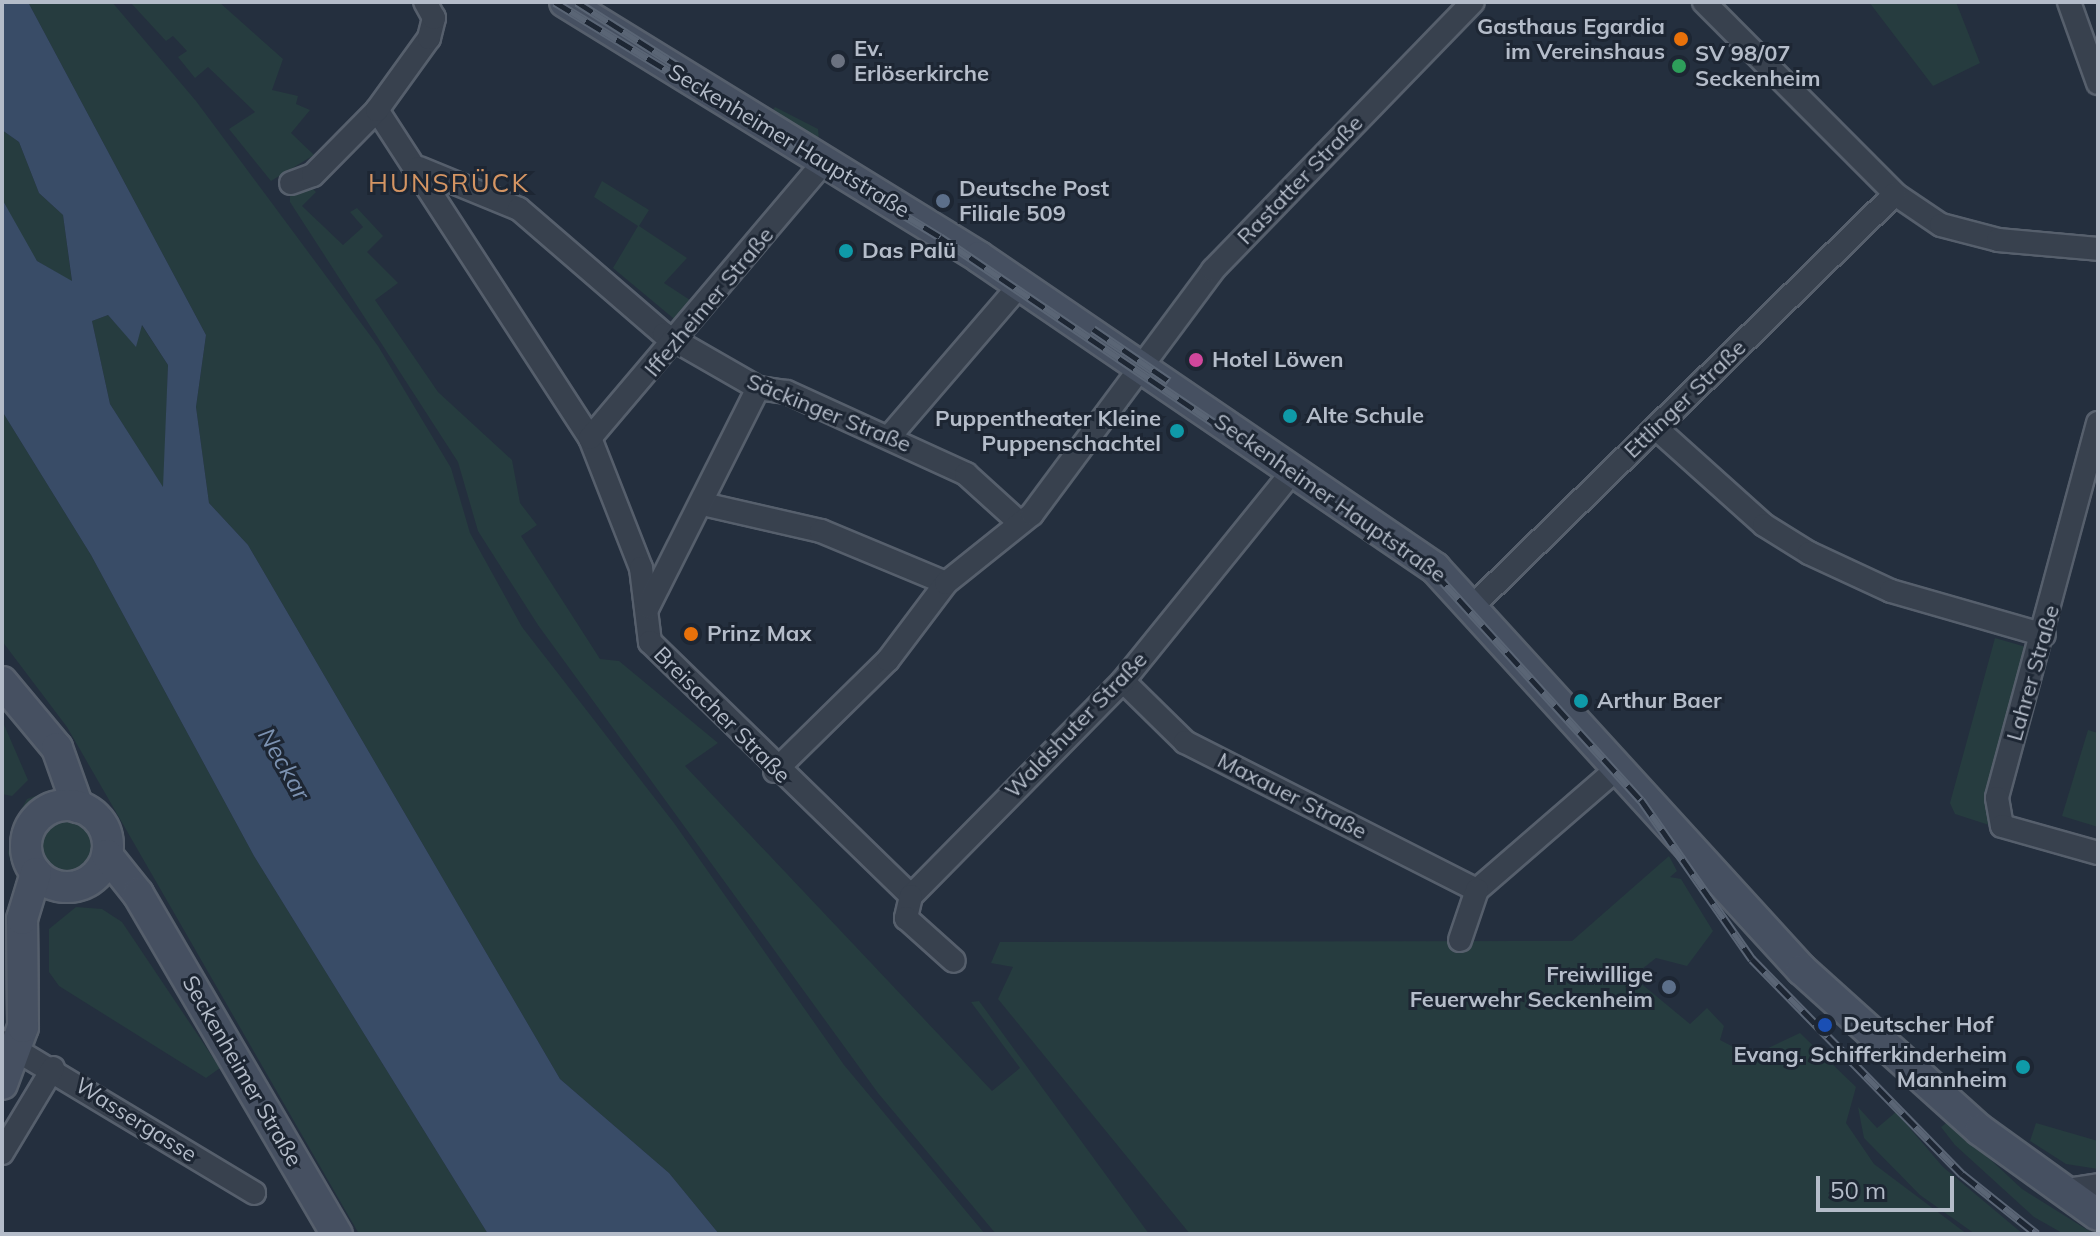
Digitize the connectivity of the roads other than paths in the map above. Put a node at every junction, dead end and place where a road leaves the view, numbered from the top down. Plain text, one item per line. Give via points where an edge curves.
1 (425, 2) edge
2 (565, 2) edge
3 (1473, 2) edge
4 (1704, 2) edge
5 (2069, 2) edge
6 (2098, 83) edge
7 (377, 110) junction
8 (823, 163) junction
9 (419, 168) junction
10 (291, 183) dead end
11 (1895, 194) junction
12 (2098, 249) edge
13 (1020, 285) junction
14 (677, 339) junction
15 (1141, 368) junction
16 (758, 388) junction
17 (2098, 423) edge
18 (1656, 428) junction
19 (890, 436) junction
20 (590, 438) junction
21 (1292, 472) junction
22 (703, 504) junction
23 (1019, 522) junction
24 (946, 583) junction
25 (1475, 604) junction
26 (648, 607) junction
27 (2044, 635) junction
28 (1123, 681) junction
29 (2, 682) edge
30 (1618, 768) junction
31 (775, 771) junction
32 (66, 807) junction
33 (2098, 853) edge
34 (100, 867) junction
35 (47, 880) junction
36 (1477, 890) junction
37 (911, 896) junction
38 (1460, 940) dead end
39 (954, 961) dead end
40 (10, 1044) edge
41 (53, 1068) junction
42 (2, 1084) edge
43 (2, 1153) edge
44 (2098, 1185) edge
45 (2061, 1191) junction
46 (254, 1193) dead end
47 (2098, 1215) edge
48 (337, 1234) edge

1 - 7 street via 434,18 429,38
2 - 8 main road, Seckenheimer Hauptstraße
3 - 15 street, Rastatter Straße via 1213,270
4 - 11 street
5 - 6 street
7 - 9 street
7 - 10 street via 313,175
8 - 13 main road, Seckenheimer Hauptstraße
8 - 14 street, Iffezheimer Straße
9 - 14 street, Säckinger Straße via 519,209 602,275 614,296
9 - 20 street, Breisacher Straße
11 - 12 street via 1941,225 1998,240
11 - 18 street, Ettlinger Straße
13 - 15 main road, Seckenheimer Hauptstraße
13 - 19 street
14 - 16 street, Säckinger Straße
14 - 20 street, Iffezheimer Straße
15 - 21 main road, Seckenheimer Hauptstraße
15 - 23 street, Rastatter Straße via 1069,469
16 - 19 street, Säckinger Straße via 787,392
16 - 22 street
17 - 27 street, Lahrer Straße
18 - 25 street, Ettlinger Straße
18 - 27 street via 1764,525 1809,553 1891,591
19 - 23 street, Säckinger Straße via 966,474
20 - 26 street, Breisacher Straße via 617,496
21 - 25 main road, Seckenheimer Hauptstraße via 1435,568
21 - 28 street, Waldshuter Straße
22 - 24 street via 821,531
22 - 26 street
23 - 24 street, Rastatter Straße
24 - 31 street, Rastatter Straße via 888,660
25 - 30 main road, Seckenheimer Hauptstraße
26 - 31 street, Breisacher Straße via 650,642
27 - 33 street, Lahrer Straße via 1997,813 2002,826
28 - 36 street, Maxauer Straße via 1185,742
28 - 37 street, Waldshuter Straße
29 - 32 main road via 57,748
30 - 36 street
30 - 45 main road, Seckenheimer Hauptstraße via 1847,1013
31 - 37 street, Breisacher Straße
32 - 34 main road via 105,831
32 - 35 main road via 27,838
34 - 35 main road
34 - 48 main road, Seckenheimer Straße via 144,909
35 - 40 main road via 24,906 24,946
36 - 38 street
37 - 39 street via 906,918
40 - 41 street, Wassergasse
40 - 42 main road
41 - 43 street
41 - 46 street, Wassergasse
44 - 45 street
45 - 47 main road, Seckenheimer Hauptstraße

